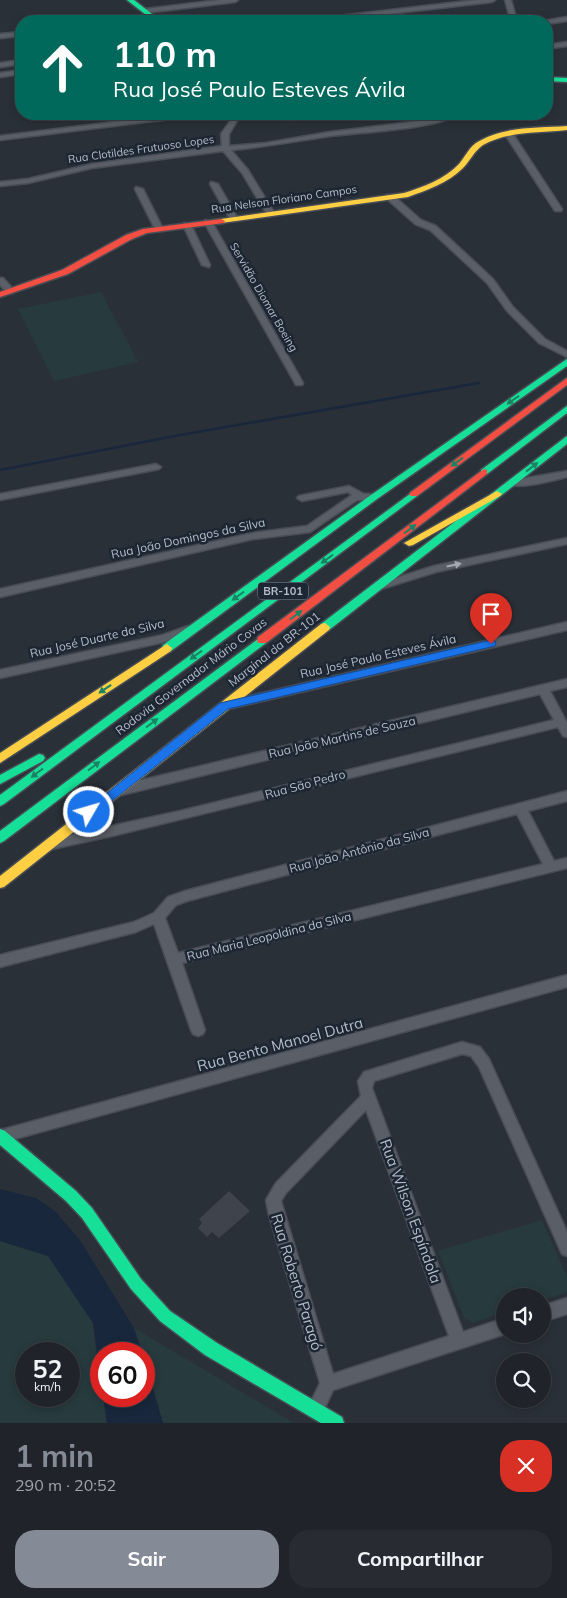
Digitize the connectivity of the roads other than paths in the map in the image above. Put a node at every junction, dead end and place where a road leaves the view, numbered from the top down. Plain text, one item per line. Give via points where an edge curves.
1 (130, 0) edge
2 (235, 0) edge
3 (492, 0) edge
4 (508, 0) edge
5 (150, 15) edge
6 (163, 15) edge
7 (364, 15) edge
8 (512, 15) edge
9 (567, 19) edge
10 (553, 21) edge
11 (15, 35) edge
12 (0, 36) edge
13 (567, 44) edge
14 (553, 46) edge
15 (15, 63) edge
16 (0, 65) edge
17 (15, 73) edge
18 (0, 75) edge
19 (553, 79) edge
20 (567, 80) edge
21 (146, 120) edge
22 (234, 120) edge
23 (435, 120) edge
24 (567, 128) edge
25 (510, 136) junction
26 (0, 138) edge
27 (226, 149) junction
28 (0, 184) edge
29 (214, 184) dead end
30 (140, 189) dead end
31 (390, 197) junction
32 (558, 209) dead end
33 (271, 214) junction
34 (234, 219) junction
35 (208, 222) junction
36 (187, 225) junction
37 (159, 229) junction
38 (206, 265) dead end
39 (0, 280) edge
40 (5, 293) edge
41 (567, 354) edge
42 (567, 363) edge
43 (567, 381) edge
44 (299, 383) dead end
45 (567, 410) edge
46 (567, 439) edge
47 (477, 448) junction
48 (156, 466) dead end
49 (567, 474) edge
50 (511, 483) junction
51 (497, 494) junction
52 (360, 495) junction
53 (0, 497) edge
54 (374, 497) junction
55 (302, 498) dead end
56 (567, 541) edge
57 (343, 579) junction
58 (374, 588) junction
59 (0, 593) edge
60 (199, 625) junction
61 (567, 626) edge
62 (0, 674) edge
63 (567, 683) edge
64 (543, 689) junction
65 (224, 706) junction
66 (109, 719) junction
67 (564, 727) edge
68 (0, 759) edge
69 (0, 780) edge
70 (116, 791) junction
71 (567, 796) edge
72 (0, 801) edge
73 (520, 808) junction
74 (0, 838) edge
75 (48, 845) junction
76 (567, 863) edge
77 (551, 867) junction
78 (0, 883) edge
79 (158, 917) junction
80 (174, 959) junction
81 (0, 961) edge
82 (567, 981) edge
83 (198, 1030) dead end
84 (369, 1098) junction
85 (0, 1137) edge
86 (567, 1249) edge
87 (567, 1306) edge
88 (551, 1311) edge
89 (496, 1329) edge
90 (459, 1341) junction
91 (328, 1384) junction
92 (315, 1410) junction
93 (336, 1423) edge

1 - 5 main road
2 - 6 street
3 - 7 street
4 - 8 street
9 - 10 street
11 - 12 street
13 - 14 street
15 - 16 street
17 - 18 street
19 - 20 main road
21 - 26 street
22 - 27 street via 225,134
23 - 27 street, Rua Clotildes Frutuoso Lopes
24 - 25 main road, Rua Nelson Floriano Campos
25 - 31 main road, Rua Nelson Floriano Campos via 480,144 456,170 435,183
25 - 32 street
27 - 28 street, Rua Clotildes Frutuoso Lopes via 92,166
27 - 33 street via 245,172
29 - 34 street
30 - 37 street
31 - 33 main road, Rua Nelson Floriano Campos
31 - 41 street via 418,222 433,228 490,282 510,309 542,341
33 - 34 main road, Rua Nelson Floriano Campos
34 - 35 main road, Rua Nelson Floriano Campos
35 - 36 main road, Rua Nelson Floriano Campos
35 - 44 street, Servidão Diomar Boeing
36 - 37 main road, Rua Nelson Floriano Campos
36 - 38 street
37 - 40 main road, Rua Nelson Floriano Campos via 128,237 65,272
39 - 40 street
42 - 47 main road
42 -> 54 main road
43 - 47 main road, Rodovia Governador Mário Covas / BR-101
57 -> 45 main road, Rodovia Governador Mário Covas / BR-101
50 -> 46 main road, Marginal da BR-101
47 -> 66 main road, Rodovia Governador Mário Covas / BR-101
48 - 53 street
49 - 50 street
50 - 51 main road, Marginal da BR-101
51 - 57 main road
51 - 58 main road, Marginal da BR-101
52 - 54 street
52 - 55 street via 349,489
52 - 59 street, Rua João Domingos da Silva via 301,532 253,536
54 -> 60 main road
58 -> 56 street via 434,569
74 -> 57 main road, Rodovia Governador Mário Covas / BR-101
58 - 65 main road, Marginal da BR-101
60 - 62 street, Rua José Duarte da Silva via 164,638
60 -> 68 main road
61 - 65 street, Rua José Paulo Esteves Ávila
63 - 64 street, Rua João Martins de Souza
64 - 67 street
64 - 70 street, Rua João Martins de Souza
65 - 70 main road, Marginal da BR-101
66 - 69 main road
66 -> 72 main road, Rodovia Governador Mário Covas / BR-101
67 - 75 street, Rua São Pedro via 367,768 180,817
70 - 75 main road, Marginal da BR-101
71 - 73 street, Rua João Antônio da Silva
73 - 77 street
73 - 79 street, Rua João Antônio da Silva via 186,896 172,901
75 - 78 main road, Marginal da BR-101
76 - 77 street, Rua Maria Leopoldina da Silva
77 - 80 street, Rua Maria Leopoldina da Silva
79 - 80 street, Rua Maria Leopoldina da Silva
79 - 81 street via 136,927
80 - 83 street
82 - 85 street, Rua Bento Manoel Dutra
84 - 86 street, Rua Wilson Espíndola via 365,1081 375,1073 453,1051 468,1048 475,1051 484,1063
84 - 90 street, Rua Wilson Espíndola
84 - 91 street, Rua Roberto Paragó via 281,1188 274,1200
85 - 92 main road via 71,1196 136,1284 166,1317 211,1349
87 - 88 street
89 - 90 street
90 - 91 street
91 - 92 street
92 - 93 main road

